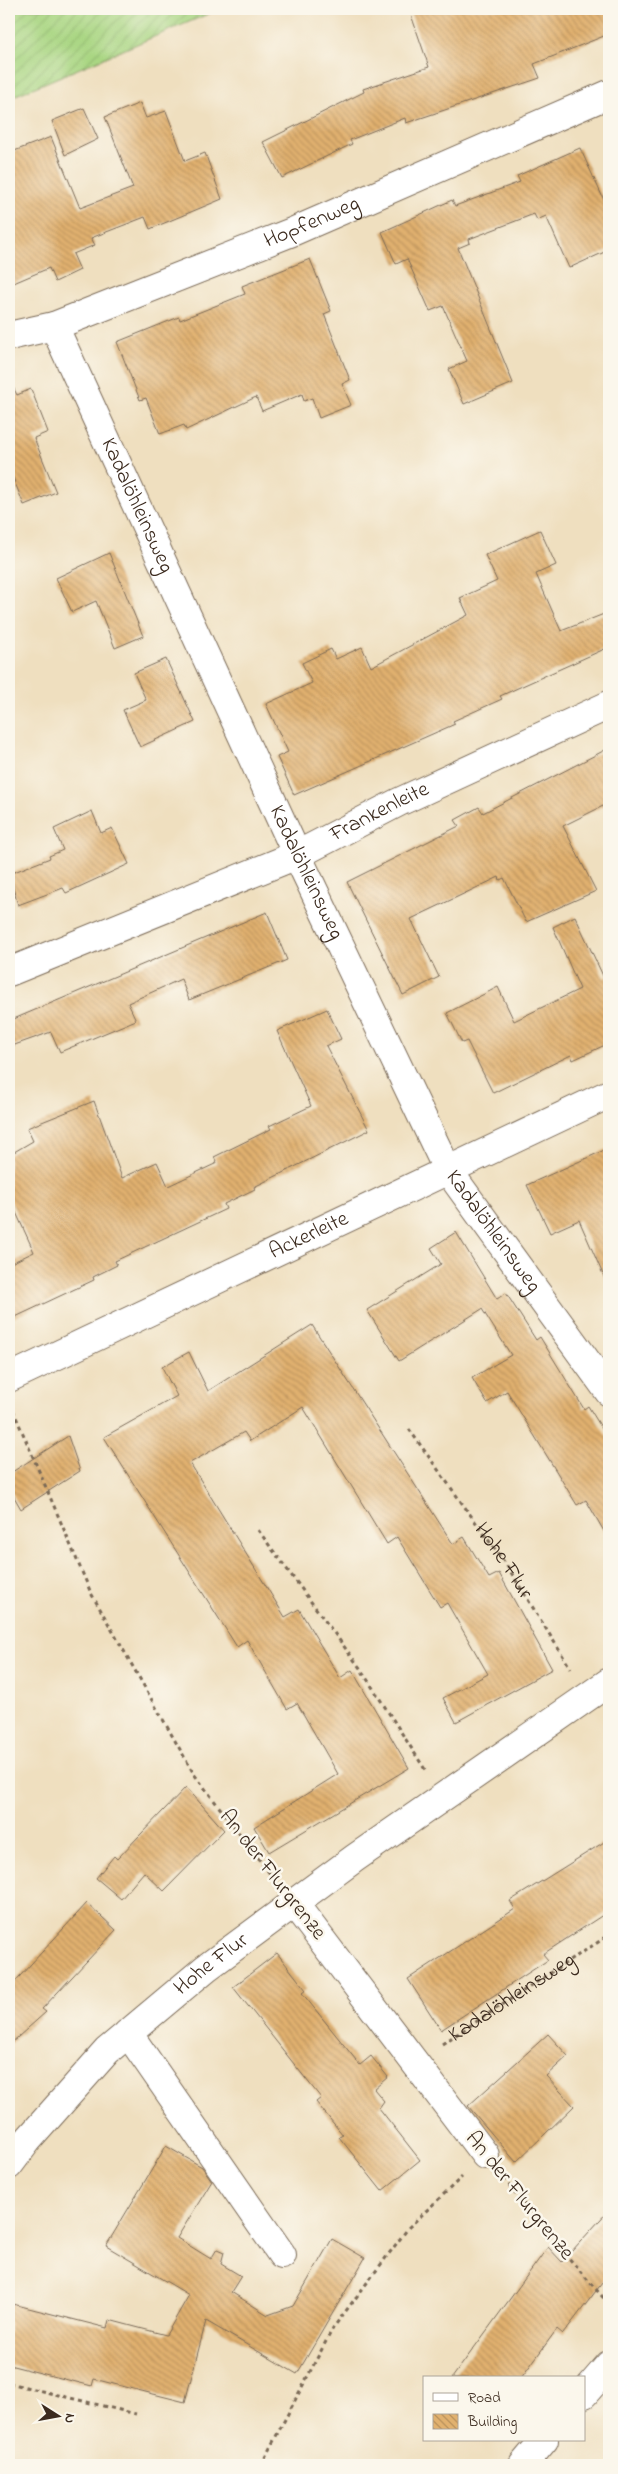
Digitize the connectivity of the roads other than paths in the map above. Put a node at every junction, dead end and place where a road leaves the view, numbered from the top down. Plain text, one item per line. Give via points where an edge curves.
1 (609, 94) edge
2 (54, 326) junction
3 (9, 336) edge
4 (609, 704) edge
5 (297, 855) junction
6 (9, 972) edge
7 (609, 1094) edge
8 (447, 1169) junction
9 (9, 1378) edge
10 (609, 1392) edge
11 (599, 1690) edge
12 (293, 1902) junction
13 (128, 2033) junction
14 (18, 2138) edge
15 (486, 2155) road end
16 (9, 2164) edge
17 (282, 2255) dead end
18 (609, 2365) edge
19 (586, 2392) edge
20 (542, 2442) edge
21 (523, 2465) edge

1 - 2 street, Hopfenweg via 292,232
2 - 3 street, Hopfenweg
2 - 5 street, Kadalöhleinsweg
4 - 5 street, Frankenleite via 399,802
5 - 6 street, Frankenleite
5 - 8 street, Kadalöhleinsweg
7 - 8 street, Ackerleite
8 - 9 street, Ackerleite
8 - 10 street, Kadalöhleinsweg
11 - 12 street, Hohe Flur
12 - 13 street, Hohe Flur
12 - 15 street, An der Flurgrenze
13 - 14 street, Hohe Flur
13 - 17 street
14 - 16 street, Hohe Flur
18 - 19 street
20 - 21 street

